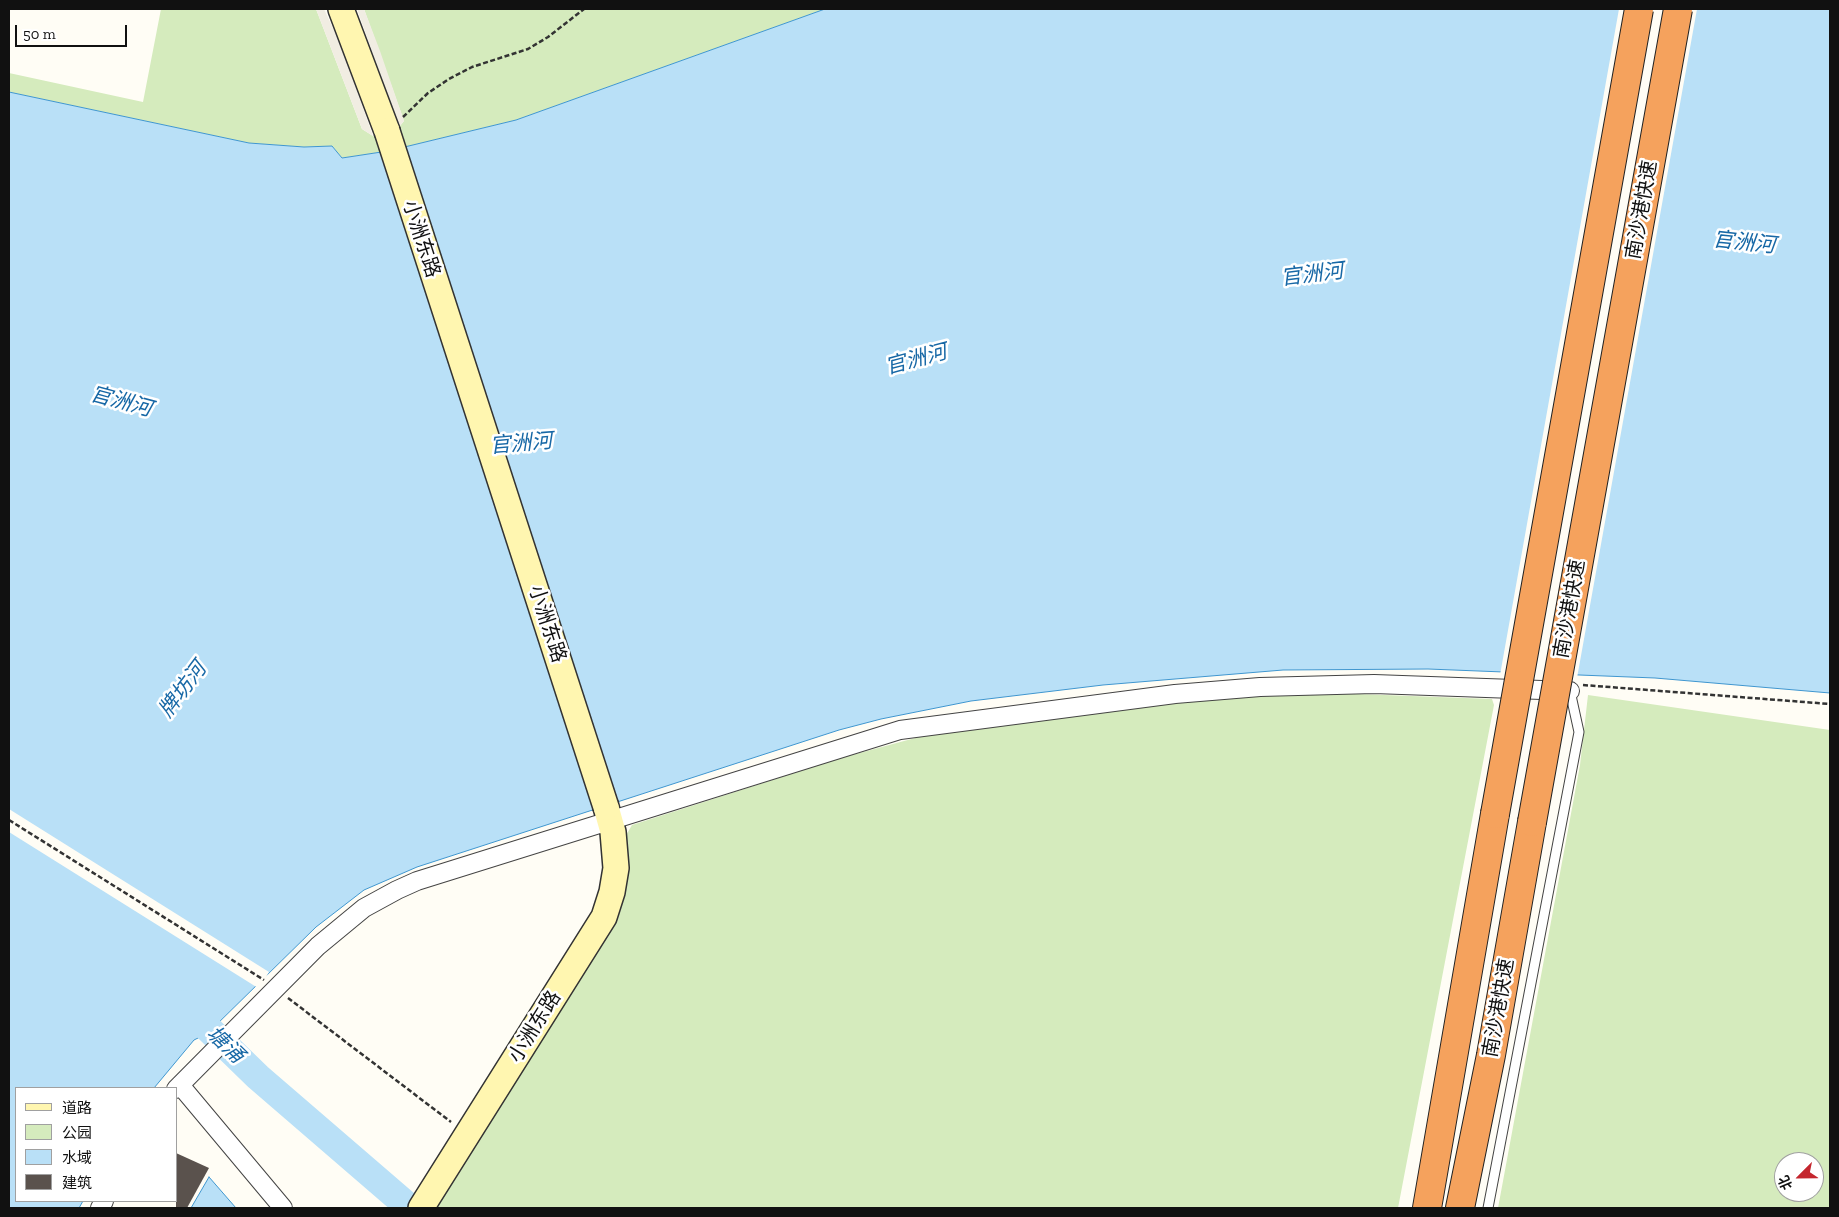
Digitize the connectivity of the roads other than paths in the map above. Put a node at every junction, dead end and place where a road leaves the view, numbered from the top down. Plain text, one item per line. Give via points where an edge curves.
1 (341, 9) edge
2 (1639, 9) edge
3 (1678, 9) edge
4 (1570, 691) joint
5 (608, 814) junction
6 (178, 1087) edge
7 (426, 1200) edge
8 (283, 1208) edge
9 (1427, 1208) edge
10 (1460, 1208) edge
11 (1488, 1208) edge

1 - 5 main road, 小洲东路, bridge via 393,126
2 - 9 highway, 南沙港快速, bridge
3 - 10 highway, 南沙港快速, bridge via 1491,1055
4 - 5 street via 1374,684 1260,687 1175,694 926,725
4 - 11 lane via 1579,732
5 - 6 street via 397,890 350,919 270,985 228,1036
5 - 7 main road, 小洲东路 via 616,868 604,917
6 - 8 street

